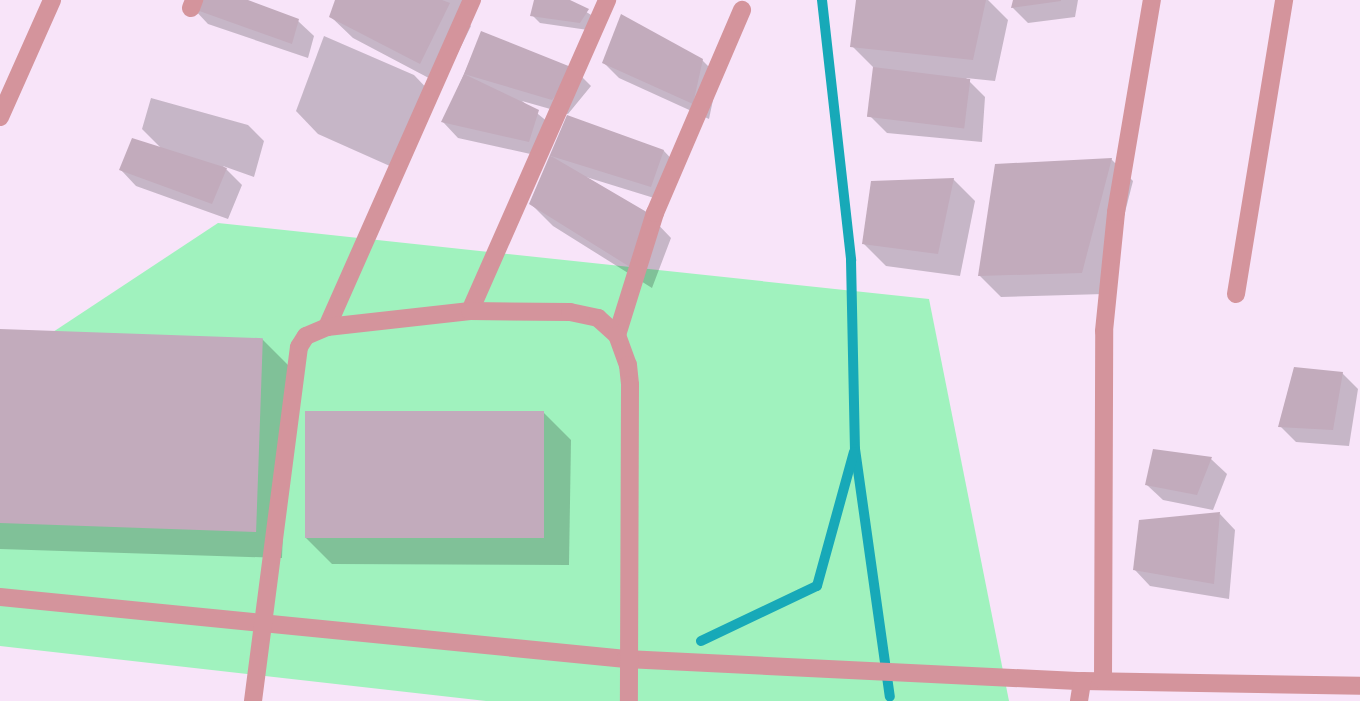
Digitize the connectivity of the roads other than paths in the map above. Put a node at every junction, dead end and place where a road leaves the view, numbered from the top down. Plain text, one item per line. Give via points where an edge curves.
1 (52, 0) edge
2 (472, 0) edge
3 (607, 0) edge
4 (1152, 0) edge
5 (1284, 0) edge
6 (742, 10) dead end
7 (0, 117) edge
8 (1236, 294) dead end
9 (470, 311) junction
10 (327, 327) junction
11 (617, 335) junction
12 (0, 597) edge
13 (260, 625) junction
14 (626, 659) junction
15 (1082, 681) junction
16 (1103, 681) junction
17 (1360, 686) edge
18 (253, 701) edge
19 (629, 701) edge
20 (1079, 701) edge

1 - 7 street
2 - 10 street
3 - 9 street
4 - 16 street via 1116,212 1104,331
5 - 8 street
6 - 11 street via 655,213
9 - 10 street
9 - 11 street via 570,312 598,318
10 - 13 street via 306,336 299,347
11 - 14 street via 628,365 630,385
12 - 13 street
13 - 14 street
13 - 18 street
14 - 15 street
14 - 19 street
15 - 16 street
15 - 20 street
16 - 17 street

